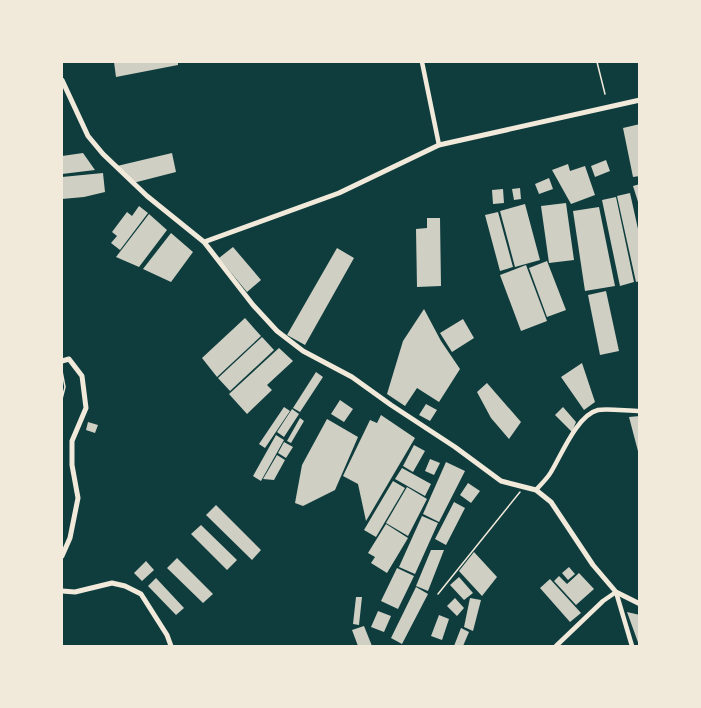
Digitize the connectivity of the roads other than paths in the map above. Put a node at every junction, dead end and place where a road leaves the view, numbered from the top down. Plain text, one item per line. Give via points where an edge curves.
1 (422, 62) edge
2 (62, 83) edge
3 (639, 100) edge
4 (439, 145) junction
5 (204, 242) junction
6 (62, 361) edge
7 (639, 411) edge
8 (536, 490) junction
9 (62, 556) edge
10 (62, 591) edge
11 (616, 592) junction
12 (639, 604) edge
13 (171, 646) edge
14 (556, 646) edge
15 (632, 646) edge

1 - 4 street
2 - 5 street via 88,136 103,154
3 - 4 street
4 - 5 street via 339,193
5 - 8 street via 277,331 303,351 352,377 501,481
6 - 9 street via 69,359 82,376 86,408 72,441 78,498
7 - 8 street via 598,410 590,414
8 - 11 street via 551,502
10 - 13 street via 75,592 112,583 141,594
11 - 12 street
11 - 14 street
11 - 15 street

